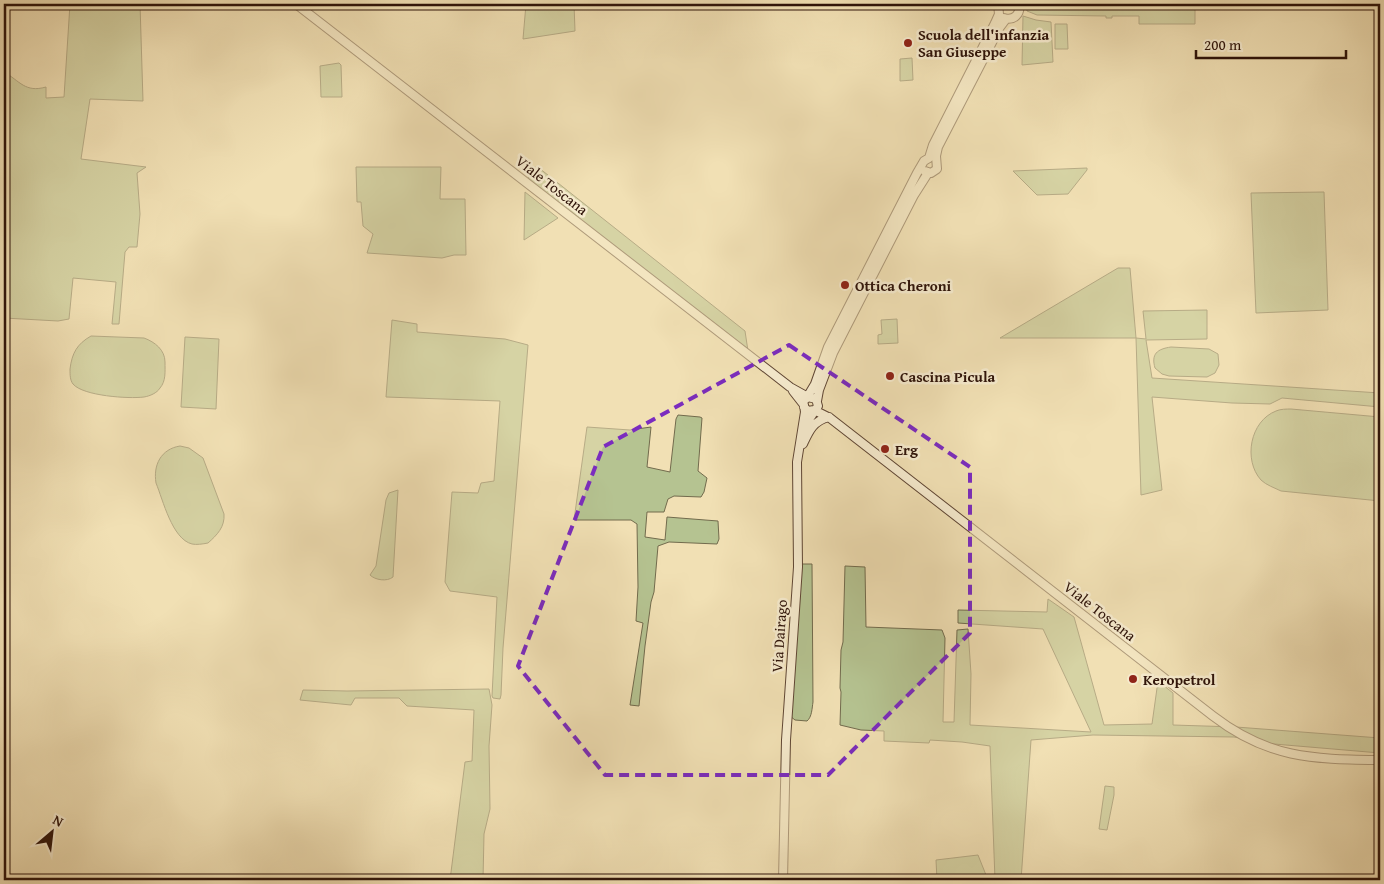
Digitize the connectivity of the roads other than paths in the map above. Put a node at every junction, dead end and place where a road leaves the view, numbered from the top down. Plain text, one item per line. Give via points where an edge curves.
1 (296, 4) edge
2 (998, 4) edge
3 (1020, 4) edge
4 (999, 14) junction
5 (1006, 19) junction
6 (929, 160) junction
7 (928, 173) junction
8 (805, 403) junction
9 (816, 405) junction
10 (829, 418) junction
11 (804, 427) junction
12 (798, 455) junction
13 (1380, 760) edge
14 (783, 880) edge

1 - 8 street, Viale Toscana via 790,387
2 - 4 street
3 - 5 street via 1017,16
4 - 5 street
4 - 6 street via 933,145
5 - 6 street
6 - 7 street via 923,168
6 - 7 street via 938,164 934,172
6 - 8 street via 826,349
7 - 9 street via 832,353
8 - 9 street via 808,411
8 - 9 street via 813,397
8 - 11 street
9 - 10 street, Viale Toscana
9 - 11 street
10 - 12 street via 814,424
10 - 13 street, Viale Toscana via 1240,735 1270,749 1295,755
11 - 12 street, Via Dairago
12 - 14 street, Via Dairago via 798,567 786,740

